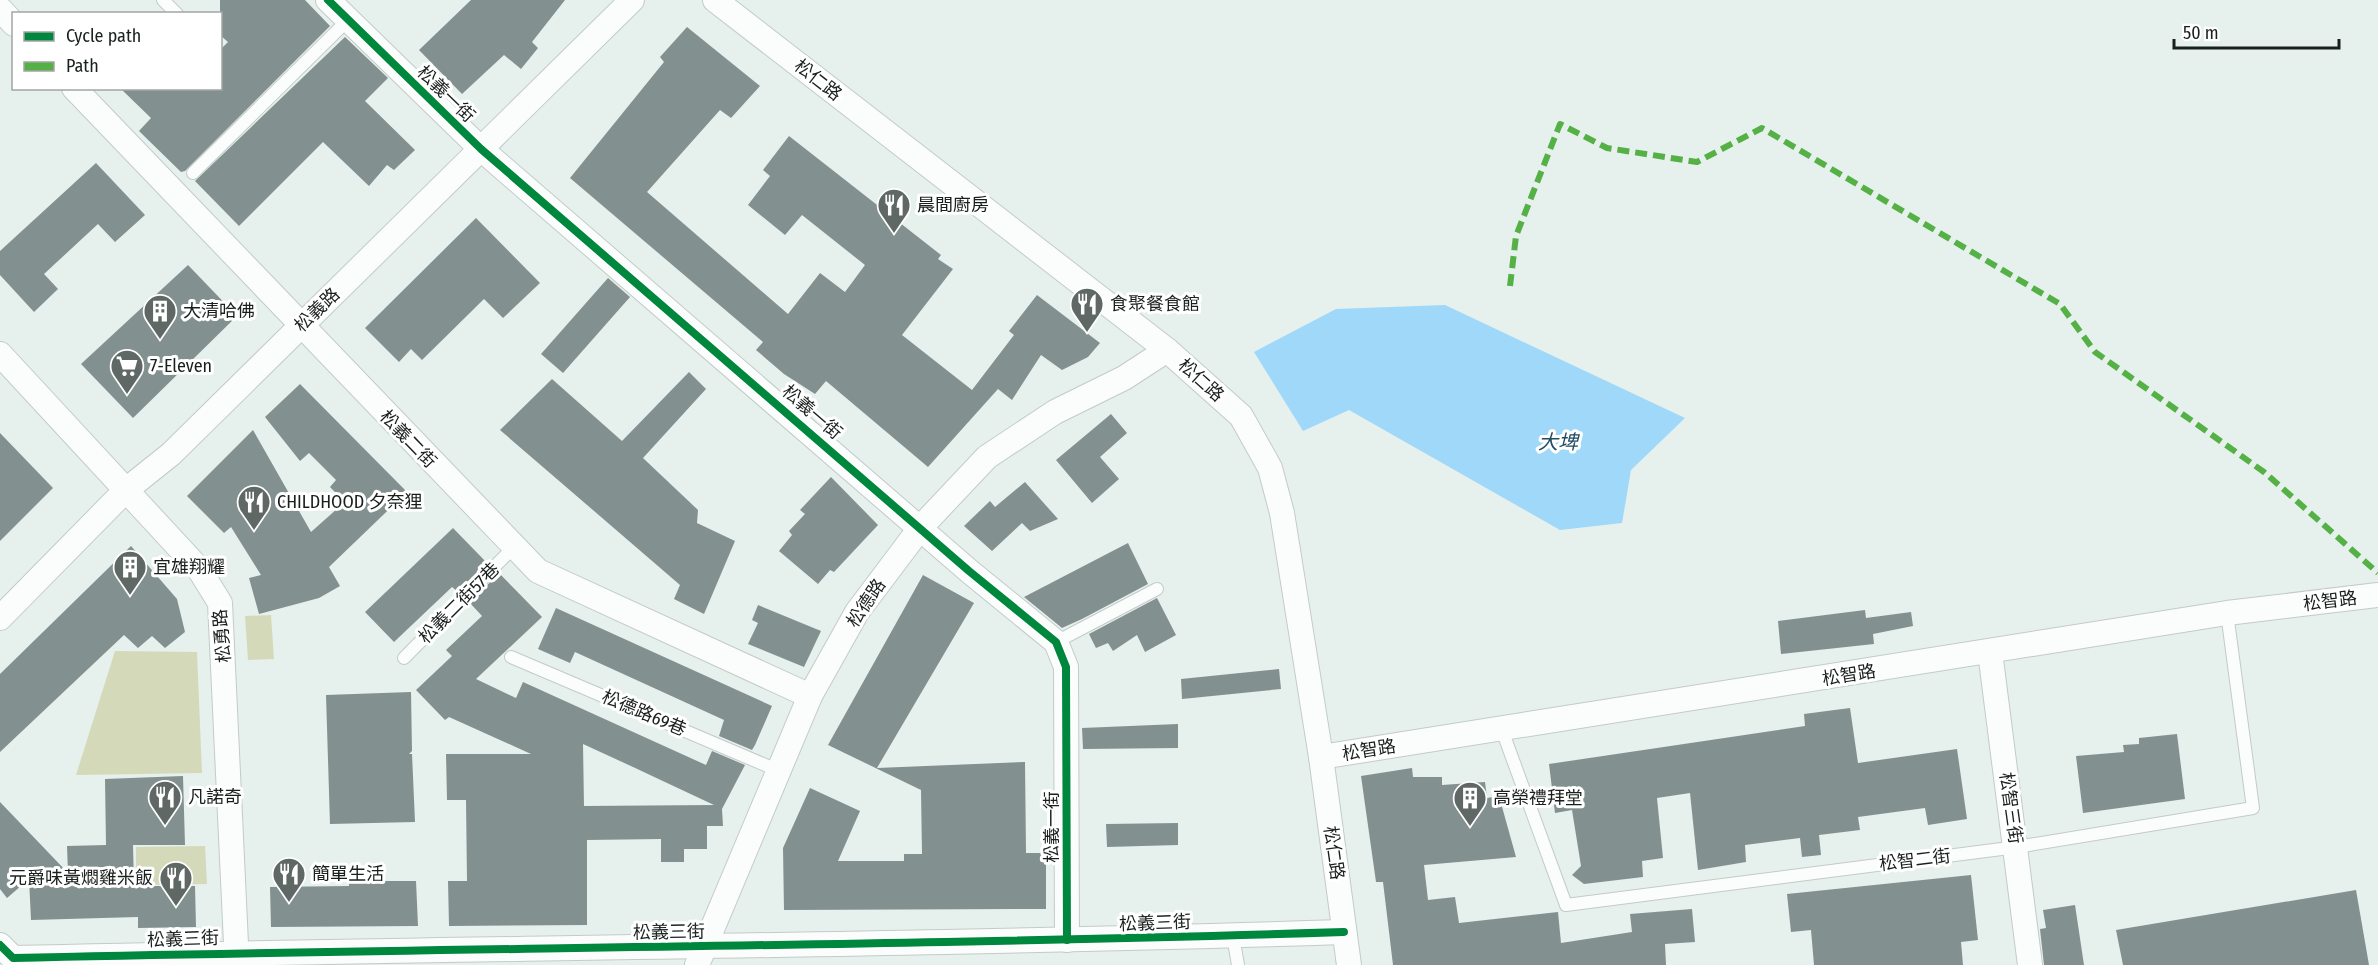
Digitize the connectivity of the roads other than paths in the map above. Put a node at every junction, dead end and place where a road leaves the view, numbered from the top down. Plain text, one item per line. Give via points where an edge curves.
1 (163, 0) edge
2 (328, 0) edge
3 (632, 0) edge
4 (715, 0) edge
5 (0, 9) edge
6 (175, 12) edge
7 (348, 20) junction
8 (12, 22) edge
9 (76, 90) edge
10 (481, 150) junction
11 (193, 173) dead end
12 (301, 327) junction
13 (1167, 350) junction
14 (0, 354) edge
15 (126, 490) junction
16 (921, 527) junction
17 (513, 548) junction
18 (1157, 589) dead end
19 (2378, 595) edge
20 (2227, 614) junction
21 (0, 618) edge
22 (1056, 642) junction
23 (1990, 652) junction
24 (511, 657) dead end
25 (404, 658) dead end
26 (810, 696) junction
27 (1502, 730) junction
28 (1321, 758) junction
29 (777, 770) junction
30 (2016, 847) junction
31 (1344, 932) junction
32 (1233, 936) junction
33 (1067, 940) junction
34 (0, 945) edge
35 (700, 956) edge
36 (236, 958) edge
37 (1238, 965) edge
38 (1349, 965) edge
39 (2030, 965) edge

1 - 6 lane
2 - 7 street, 松義一街
3 - 10 street, 松義路
4 - 13 street, 松仁路
5 - 8 street
7 - 10 street, 松義一街
7 - 11 lane
9 - 12 street, 松義二街
10 - 12 street, 松義路
10 - 16 street, 松義一街
12 - 15 street, 松義路 via 171,454
12 - 17 street, 松義二街
13 - 16 street, 松德路 via 1124,378 1055,412 987,458
13 - 28 street, 松仁路 via 1241,416 1270,468 1282,513
14 - 15 street, 松勇路
15 - 21 street, 松義路
15 - 36 street, 松勇路 via 199,569 220,603
16 - 22 street, 松義一街
16 - 26 street, 松德路 via 857,612
17 - 25 lane, 松義二街57巷
17 - 26 street, 松義二街 via 538,571 556,581
18 - 22 lane
19 - 20 street, 松智路
20 - 23 street, 松智路
20 - 30 lane, 松智二街 via 2253,808
22 - 33 street, 松義一街 via 1066,667
23 - 27 street, 松智路
23 - 30 street, 松智三街
24 - 29 lane, 松德路69巷
26 - 29 street, 松德路
27 - 28 street, 松智路
27 - 30 lane, 松智二街 via 1566,905
28 - 31 street, 松仁路
29 - 35 street, 松德路
30 - 39 street, 松智三街
31 - 32 street, 松義三街
31 - 38 street, 松仁路
32 - 33 street, 松義三街
32 - 37 lane
33 - 35 street, 松義三街
34 - 36 street, 松義三街 via 13,958
35 - 36 street, 松義三街

